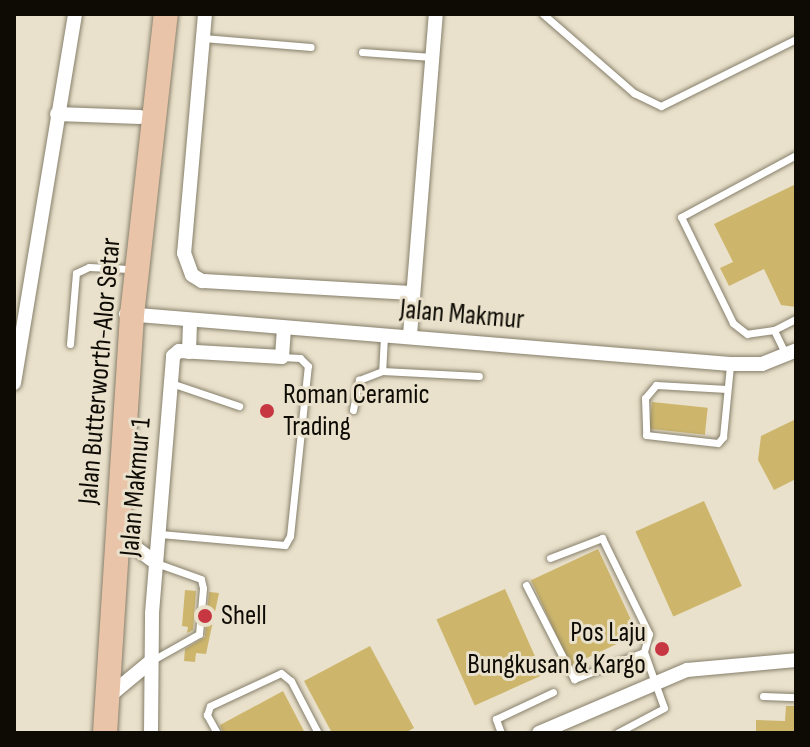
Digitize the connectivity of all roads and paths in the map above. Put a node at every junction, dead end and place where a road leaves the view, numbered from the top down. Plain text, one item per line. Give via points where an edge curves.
1 (75, 14) edge
2 (150, 14) edge
3 (166, 14) edge
4 (205, 14) edge
5 (436, 14) edge
6 (543, 14) edge
7 (203, 38) junction
8 (796, 39) edge
9 (311, 47) dead end
10 (362, 52) dead end
11 (432, 57) junction
12 (57, 114) junction
13 (140, 117) junction
14 (796, 155) edge
15 (124, 269) junction
16 (413, 293) junction
17 (127, 314) junction
18 (796, 319) edge
19 (190, 322) junction
20 (284, 328) junction
21 (774, 330) junction
22 (384, 334) junction
23 (410, 335) junction
24 (70, 344) dead end
25 (189, 352) junction
26 (791, 352) edge
27 (282, 357) junction
28 (730, 364) junction
29 (382, 371) junction
30 (479, 376) dead end
31 (14, 383) edge
32 (171, 383) junction
33 (727, 389) junction
34 (239, 406) dead end
35 (353, 410) dead end
36 (117, 534) junction
37 (160, 534) junction
38 (550, 558) dead end
39 (156, 563) junction
40 (526, 585) dead end
41 (644, 652) junction
42 (796, 660) edge
43 (150, 662) junction
44 (657, 682) junction
45 (553, 692) dead end
46 (763, 696) dead end
47 (796, 697) edge
48 (103, 701) junction
49 (88, 733) edge
50 (105, 733) edge
51 (151, 733) edge
52 (217, 733) edge
53 (318, 733) edge
54 (501, 733) edge
55 (539, 733) edge
56 (617, 733) edge

1 - 12 street
2 - 13 main road, Jalan Butterworth-Alor Setar
3 - 17 main road, Jalan Butterworth-Alor Setar
4 - 7 street
5 - 11 street
6 - 8 lane via 634,93 661,106
7 - 9 lane
7 - 16 street via 184,253 192,275 202,281
10 - 11 lane
11 - 16 street
12 - 13 street
12 - 31 street
13 - 15 main road, Jalan Butterworth-Alor Setar
14 - 21 lane via 681,217 733,323 747,334
15 - 17 main road, Jalan Butterworth-Alor Setar
15 - 24 lane via 89,267 76,273
16 - 23 street
17 - 19 street, Jalan Makmur
17 - 36 main road, Jalan Butterworth-Alor Setar
17 - 49 main road, Jalan Butterworth-Alor Setar
18 - 21 lane
19 - 20 street, Jalan Makmur
19 - 25 street
20 - 22 street, Jalan Makmur
20 - 27 street
21 - 26 lane
22 - 23 street, Jalan Makmur
22 - 29 lane
23 - 28 street, Jalan Makmur
25 - 27 street
25 - 32 street, Jalan Makmur 1 via 173,356
26 - 28 street, Jalan Makmur via 762,364
27 - 37 lane via 300,358 308,366 285,545
28 - 33 lane
29 - 30 lane
29 - 35 lane via 359,380
32 - 34 lane
32 - 37 street, Jalan Makmur 1
33 - 33 lane via 718,443 646,435 645,398 656,385
36 - 39 street
36 - 48 main road, Jalan Butterworth-Alor Setar
37 - 39 street, Jalan Makmur 1
38 - 41 lane via 602,538 649,634
39 - 43 street, Jalan Makmur 1
39 - 43 lane via 201,579 203,601 199,634
40 - 41 lane via 574,679
41 - 44 lane
42 - 44 street via 715,665
43 - 48 street
43 - 51 street, Jalan Makmur 1
44 - 55 street
44 - 56 lane via 664,708
45 - 54 lane via 496,719
46 - 47 lane
48 - 50 main road, Jalan Butterworth-Alor Setar
52 - 53 lane via 207,715 210,706 281,673 291,681

